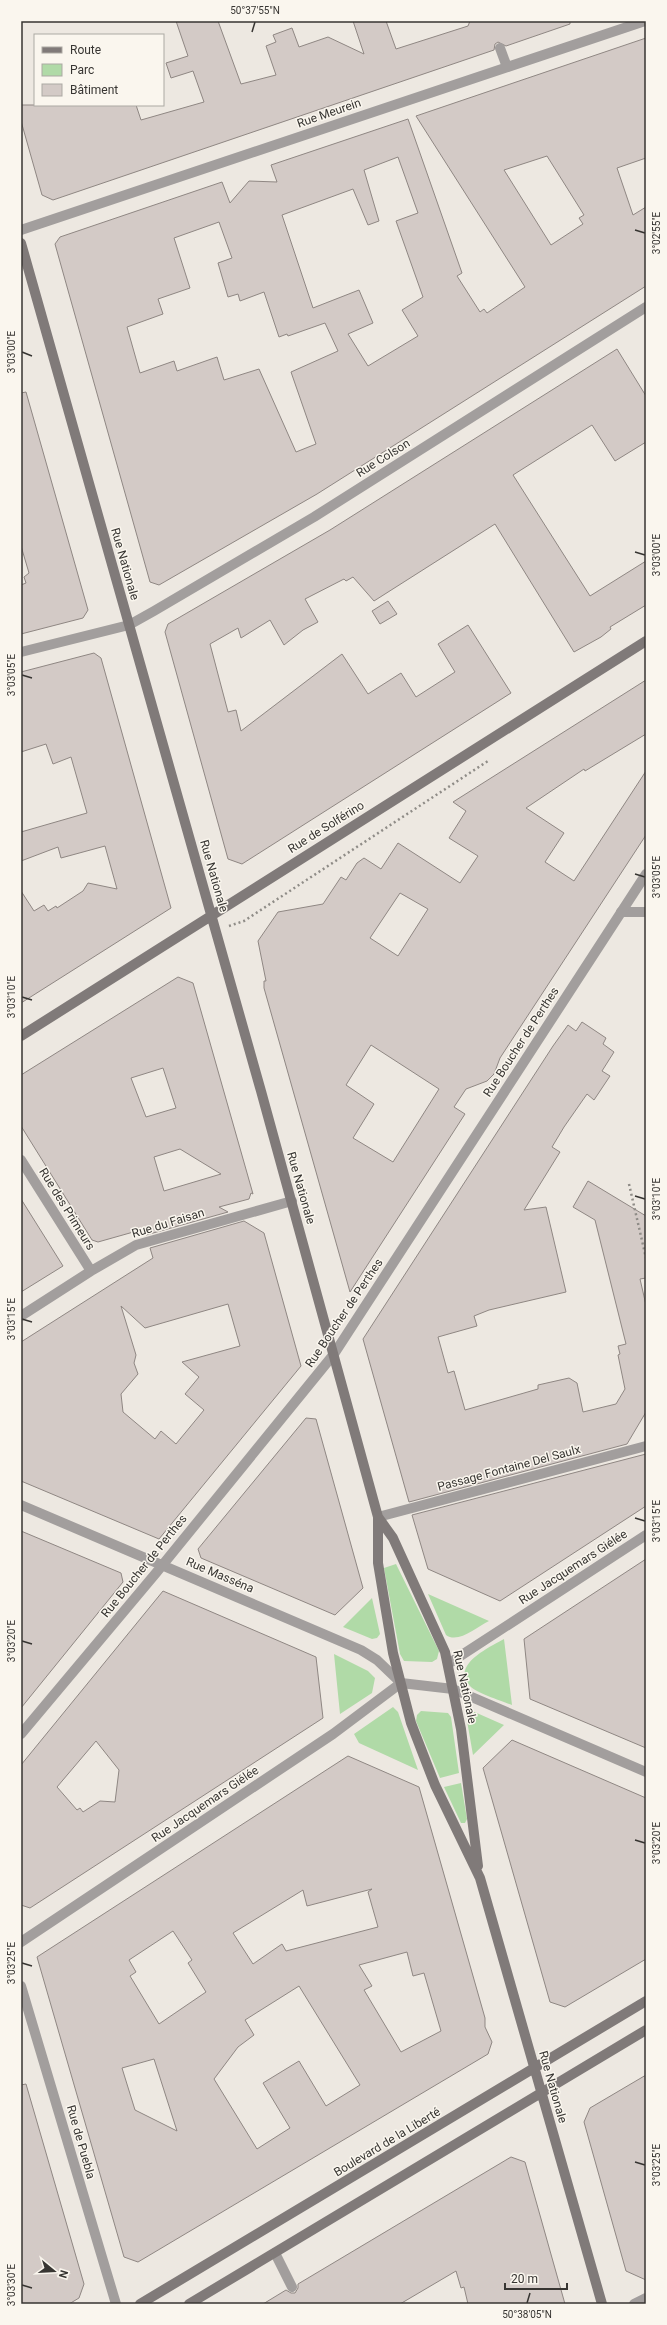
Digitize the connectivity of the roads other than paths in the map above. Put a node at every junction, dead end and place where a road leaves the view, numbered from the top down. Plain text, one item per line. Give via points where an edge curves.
1 (645, 21) edge
2 (500, 48) dead end
3 (507, 67) junction
4 (21, 230) edge
5 (21, 243) edge
6 (646, 307) edge
7 (129, 625) junction
8 (646, 641) edge
9 (21, 652) edge
10 (646, 874) edge
11 (622, 912) junction
12 (646, 912) edge
13 (211, 914) junction
14 (21, 1036) edge
15 (21, 1160) edge
16 (292, 1201) junction
17 (91, 1271) junction
18 (21, 1316) edge
19 (334, 1354) junction
20 (646, 1446) edge
21 (21, 1505) edge
22 (378, 1517) junction
23 (646, 1535) edge
24 (162, 1565) junction
25 (448, 1664) junction
26 (402, 1683) junction
27 (453, 1690) junction
28 (21, 1734) edge
29 (646, 1772) edge
30 (480, 1878) junction
31 (21, 1942) edge
32 (21, 1986) edge
33 (646, 2002) edge
34 (646, 2030) edge
35 (534, 2069) junction
36 (541, 2093) junction
37 (275, 2253) junction
38 (292, 2287) dead end
39 (646, 2298) edge
40 (116, 2304) edge
41 (140, 2304) edge
42 (189, 2304) edge
43 (602, 2304) edge
44 (634, 2304) edge

1 - 3 street, Rue Meurein
2 - 3 street
3 - 4 street, Rue Meurein
5 - 7 street, Rue Nationale
6 - 7 street, Rue Colson via 314,517
7 - 9 street, Rue Colson
7 - 13 street, Rue Nationale
8 - 13 street, Rue de Solférino
10 - 11 street, Rue Boucher de Perthes
11 - 12 street
11 - 19 street, Rue Boucher de Perthes
13 - 14 street, Rue de Solférino
13 - 16 street, Rue Nationale
15 - 17 street, Rue des Primeurs
16 - 17 street, Rue du Faisan via 150,1239
16 - 19 street, Rue Nationale
17 - 18 street, Rue du Faisan
19 - 22 street, Rue Nationale
19 - 24 street, Rue Boucher de Perthes
20 - 22 street, Passage Fontaine Del Saulx
21 - 24 street, Rue Masséna
22 - 25 street, Rue Nationale via 393,1538 436,1630
22 - 26 street, Rue Nationale via 378,1563 393,1653
23 - 25 street, Rue Jacquemars Giélée
24 - 26 street, Rue Masséna via 361,1650 377,1660
24 - 28 street, Rue Boucher de Perthes
25 - 27 street, Rue Nationale
26 - 27 street
26 - 30 street, Rue Nationale via 417,1740
26 - 31 street, Rue Jacquemars Giélée via 333,1734
27 - 29 street
27 - 30 street, Rue Nationale via 462,1738
30 - 35 street, Rue Nationale
32 - 40 street, Rue de Puebla
33 - 35 street, Boulevard de la Liberté
34 - 36 street
35 - 36 street, Rue Nationale
35 - 41 street, Boulevard de la Liberté
36 - 37 street
36 - 43 street, Rue Nationale
37 - 38 street
37 - 42 street
39 - 44 street

